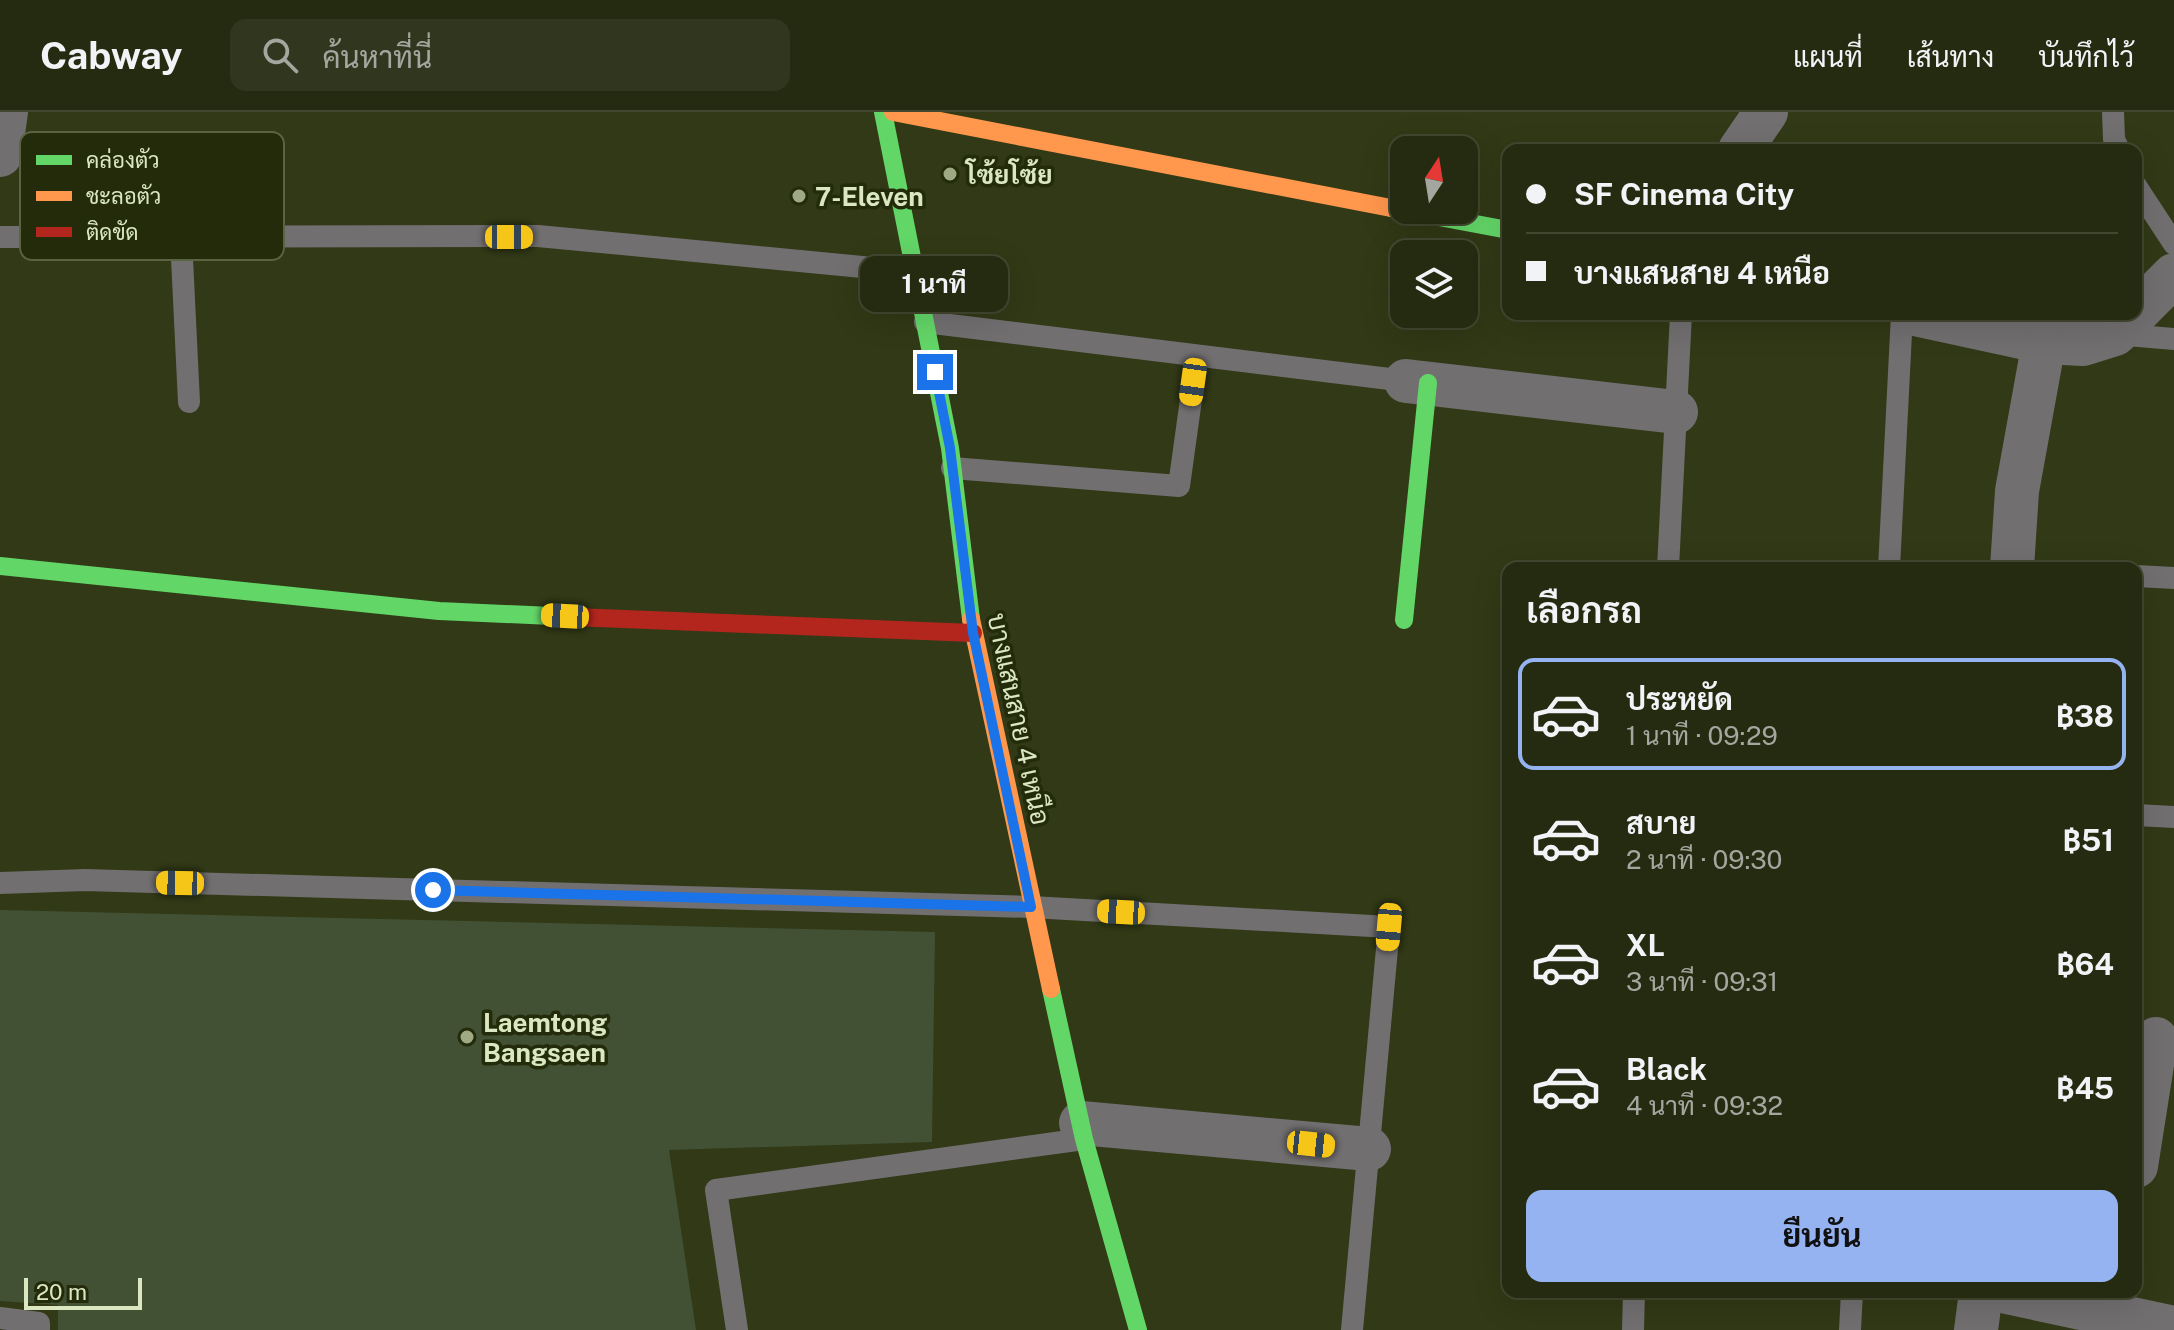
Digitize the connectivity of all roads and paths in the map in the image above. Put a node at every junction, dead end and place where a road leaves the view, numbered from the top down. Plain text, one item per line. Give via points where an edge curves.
1 (6, 112) edge
2 (883, 112) edge
3 (893, 112) edge
4 (1766, 112) edge
5 (2113, 112) edge
6 (1744, 144) edge
7 (2116, 144) edge
8 (0, 155) edge
9 (2142, 195) edge
10 (1502, 229) edge
11 (0, 237) edge
12 (20, 237) edge
13 (284, 237) edge
14 (2174, 244) edge
15 (182, 260) edge
16 (915, 272) junction
17 (2174, 275) edge
18 (2142, 307) edge
19 (1681, 320) edge
20 (1902, 320) edge
21 (1943, 320) edge
22 (2129, 320) edge
23 (925, 322) junction
24 (2174, 339) edge
25 (2044, 342) junction
26 (1197, 356) junction
27 (1417, 382) junction
28 (189, 402) dead end
29 (1676, 412) junction
30 (952, 468) junction
31 (1668, 562) edge
32 (1889, 562) edge
33 (2012, 562) edge
34 (0, 566) edge
35 (2142, 576) edge
36 (2174, 578) edge
37 (1404, 620) dead end
38 (973, 633) junction
39 (2142, 815) edge
40 (2174, 817) edge
41 (0, 883) edge
42 (1031, 907) junction
43 (2155, 1039) edge
44 (2142, 1126) edge
45 (1082, 1131) junction
46 (1369, 1149) junction
47 (1634, 1298) edge
48 (1852, 1298) edge
49 (1980, 1298) edge
50 (2066, 1298) edge
51 (2115, 1303) edge
52 (0, 1318) edge
53 (2174, 1328) edge
54 (39, 1330) edge
55 (737, 1330) edge
56 (1138, 1330) edge
57 (1352, 1330) edge
58 (1633, 1330) edge
59 (1850, 1330) edge
60 (1976, 1330) edge

1 - 8 street
2 - 16 street, บางแสนสาย 4 เหนือ
3 - 10 street
4 - 6 street
5 - 7 lane
9 - 14 lane
11 - 12 lane
13 - 16 lane via 538,236
15 - 28 lane
16 - 23 street, บางแสนสาย 4 เหนือ
17 - 18 street
19 - 29 lane
20 - 32 lane
21 - 25 street
22 - 24 lane
22 - 25 street via 2083,344
23 - 26 lane
23 - 30 street, บางแสนสาย 4 เหนือ
25 - 33 street via 2017,491
26 - 27 lane
26 - 30 lane via 1179,486
27 - 29 street
27 - 37 street
29 - 31 lane
30 - 38 street, บางแสนสาย 4 เหนือ
34 - 38 street via 439,611
35 - 36 lane
38 - 42 street, บางแสนสาย 4 เหนือ
39 - 40 lane
41 - 42 lane via 85,880
42 - 45 street, บางแสนสาย 4 เหนือ
42 - 46 lane via 1389,927
43 - 44 street
45 - 46 street
45 - 55 lane via 1022,1147 716,1190
45 - 56 street, บางแสนสาย 4 เหนือ
46 - 57 lane
47 - 58 lane
48 - 59 lane
49 - 60 street
50 - 51 street
51 - 53 street
52 - 54 lane via 39,1323

